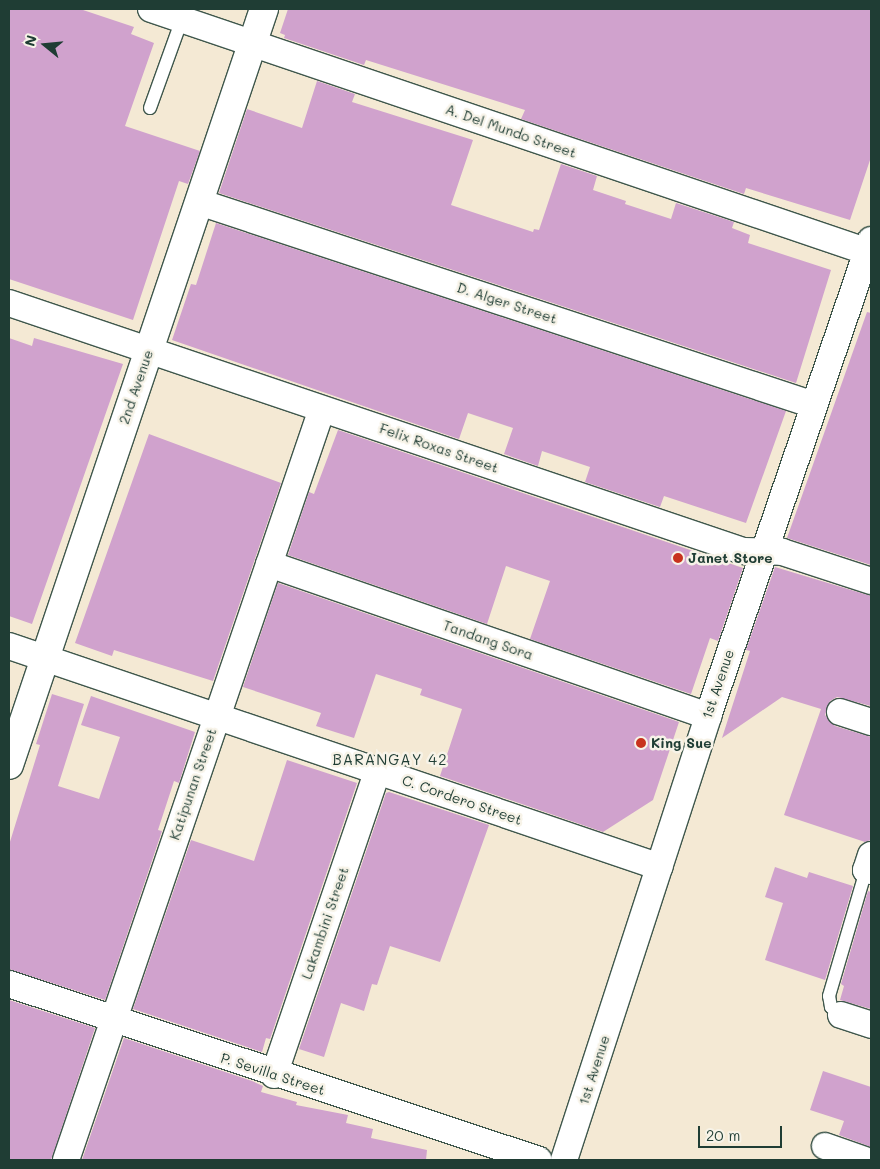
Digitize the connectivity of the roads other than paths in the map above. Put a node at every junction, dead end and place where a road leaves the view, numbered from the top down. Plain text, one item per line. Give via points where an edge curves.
1 (151, 9) edge
2 (264, 9) edge
3 (182, 19) junction
4 (252, 43) junction
5 (150, 108) dead end
6 (199, 202) junction
7 (870, 248) edge
8 (9, 303) edge
9 (149, 350) junction
10 (814, 405) junction
11 (322, 409) junction
12 (763, 552) junction
13 (269, 564) junction
14 (871, 581) edge
15 (9, 646) edge
16 (45, 659) junction
17 (840, 712) dead end
18 (708, 716) junction
19 (216, 717) junction
20 (871, 722) edge
21 (9, 765) edge
22 (377, 772) junction
23 (870, 865) edge
24 (660, 867) junction
25 (9, 984) edge
26 (841, 1016) joint
27 (112, 1020) junction
28 (871, 1025) edge
29 (274, 1075) junction
30 (824, 1146) dead end
31 (66, 1160) edge
32 (539, 1160) edge
33 (564, 1160) edge
34 (865, 1160) edge

1 - 3 street, A. Del Mundo Street
2 - 4 street, 2nd Avenue
3 - 4 street, A. Del Mundo Street
3 - 5 lane
4 - 6 street, 2nd Avenue
4 - 7 street, A. Del Mundo Street
6 - 9 street, 2nd Avenue
6 - 10 street, D. Alger Street
7 - 10 street, 1st Avenue
8 - 9 street, Felix Roxas Street
9 - 11 street, Felix Roxas Street
9 - 16 street, 2nd Avenue
10 - 12 street, 1st Avenue
11 - 12 street, Felix Roxas Street via 742,551
11 - 13 street, Katipunan Street
12 - 14 street, Felix Roxas Street via 782,552
12 - 18 street, 1st Avenue
13 - 18 street, Tandang Sora
13 - 19 street, Katipunan Street
15 - 16 street, C. Cordero Street
16 - 19 street, C. Cordero Street
16 - 21 street, 2nd Avenue
17 - 20 street
18 - 24 street, 1st Avenue
19 - 22 street, C. Cordero Street
19 - 27 street, Katipunan Street
22 - 24 street, C. Cordero Street
22 - 29 street, Lakambini Street
23 - 26 lane via 830,989 831,1008
24 - 33 street, 1st Avenue
25 - 27 street, P. Sevilla Street
26 - 28 street
27 - 29 street, P. Sevilla Street
27 - 31 street, Katipunan Street
29 - 32 street, P. Sevilla Street
30 - 34 street

